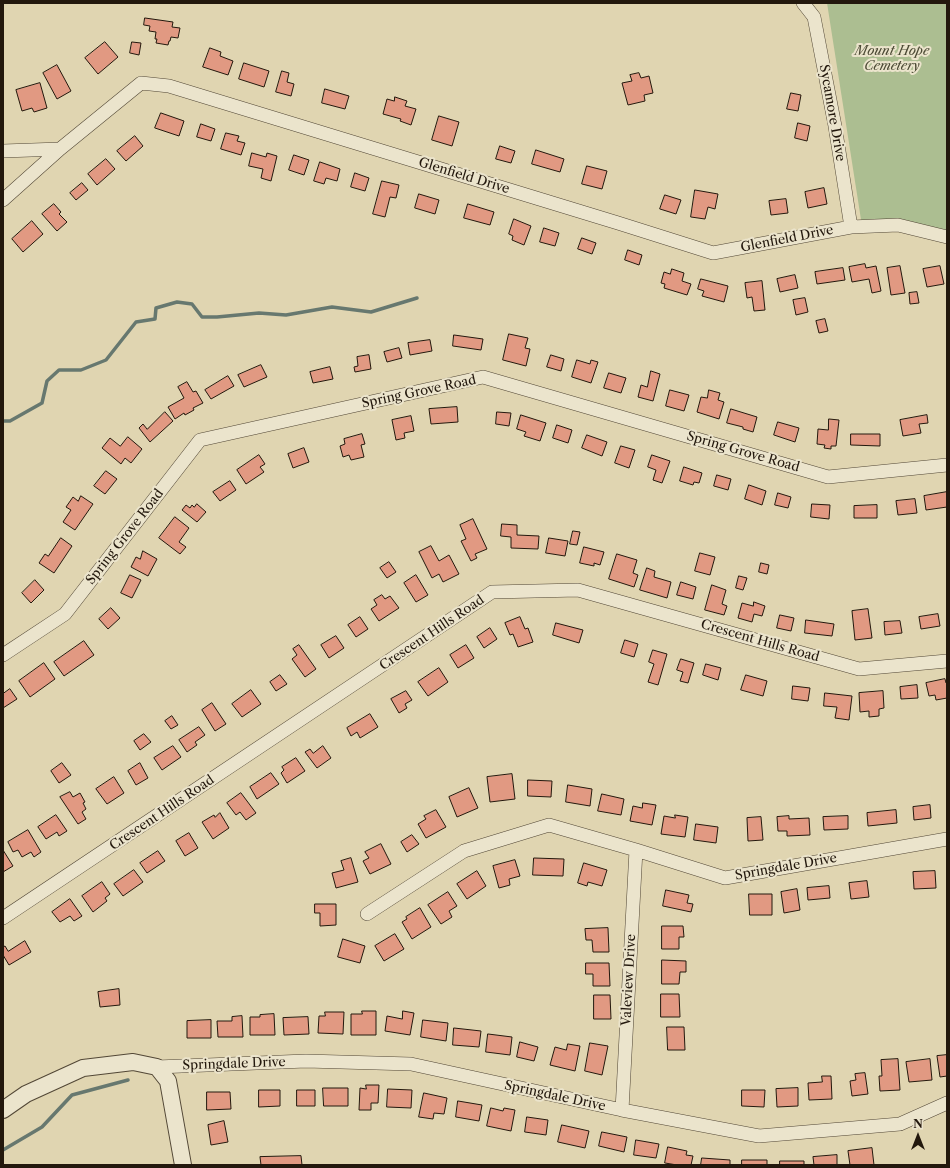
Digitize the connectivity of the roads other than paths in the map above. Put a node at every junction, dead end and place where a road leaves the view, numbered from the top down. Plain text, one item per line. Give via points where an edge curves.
1 (804, 4) edge
2 (60, 149) junction
3 (3, 151) edge
4 (3, 200) edge
5 (851, 226) junction
6 (947, 238) edge
7 (947, 465) edge
8 (3, 655) edge
9 (947, 661) edge
10 (947, 839) edge
11 (636, 850) junction
12 (367, 914) dead end
13 (3, 918) edge
14 (157, 1067) junction
15 (947, 1103) edge
16 (3, 1110) edge
17 (622, 1110) junction
18 (183, 1165) edge

1 - 5 street, Sycamore Drive via 814,17
2 - 3 street
2 - 4 street, Glenfield Drive
2 - 5 street, Glenfield Drive via 141,84 169,86 713,253
5 - 6 street, Glenfield Drive via 898,225
7 - 8 street, Spring Grove Road via 828,477 483,378 200,440 65,614
9 - 13 street, Crescent Hills Road via 859,670 578,590 492,592
10 - 11 street, Springdale Drive via 726,878
11 - 12 street, Springdale Drive via 549,825 464,851
11 - 17 street, Valeview Drive
14 - 16 street via 133,1062 83,1068 26,1094
14 - 17 street, Springdale Drive via 306,1061 411,1064
14 - 18 street via 168,1081
15 - 17 street, Springdale Drive via 900,1124 759,1136

